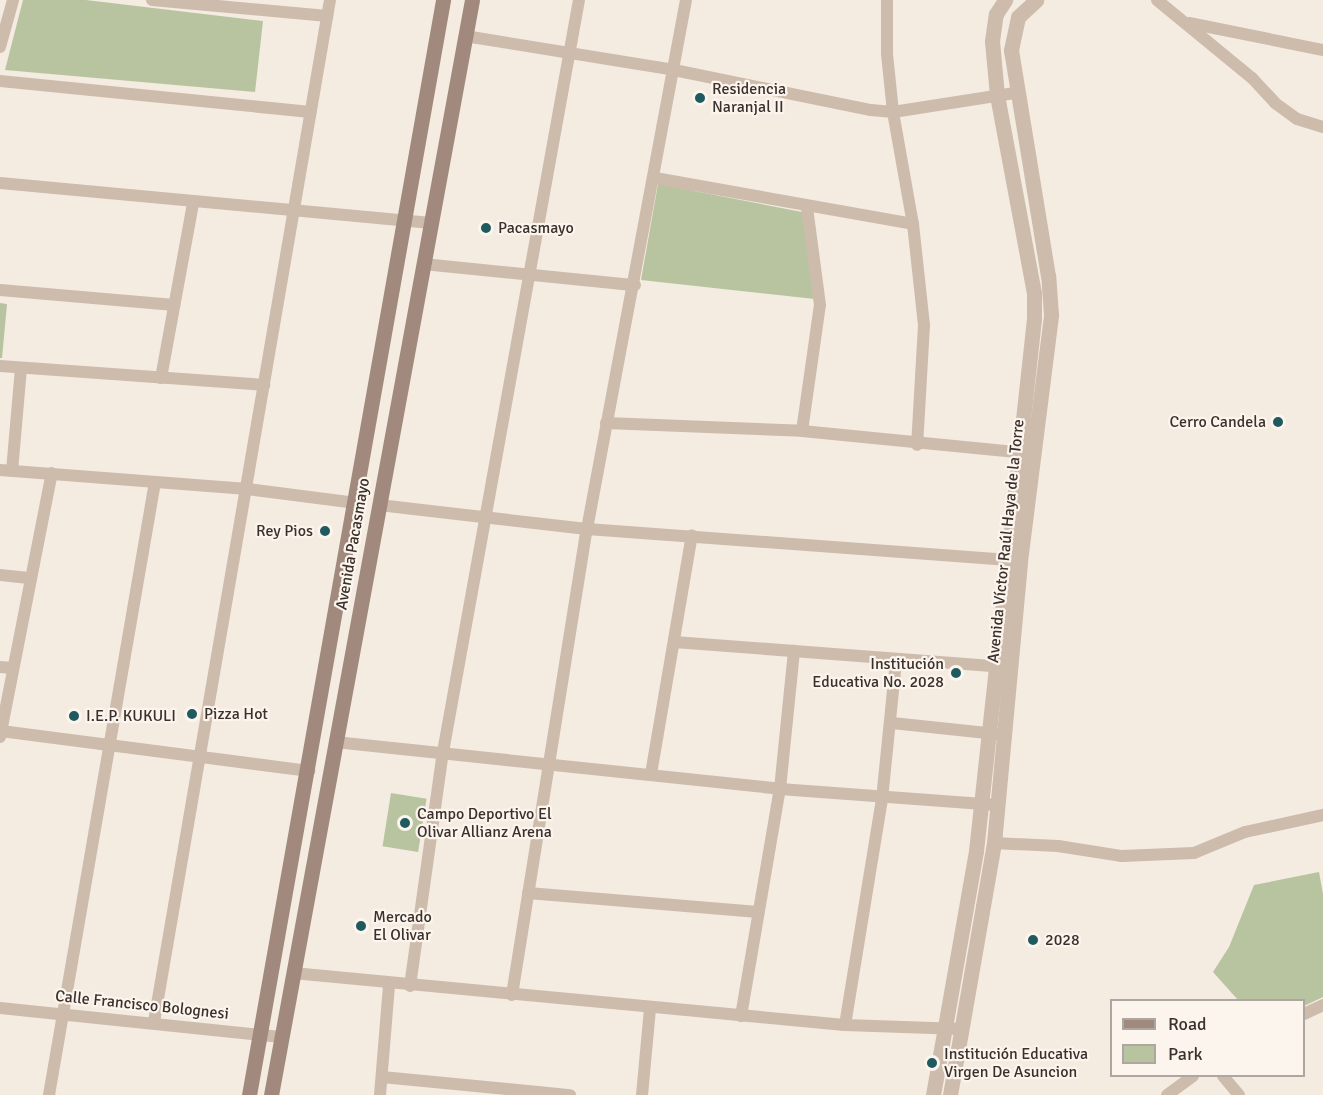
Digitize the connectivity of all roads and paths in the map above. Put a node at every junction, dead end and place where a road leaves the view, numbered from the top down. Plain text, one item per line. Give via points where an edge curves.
1 (13, 0) edge
2 (152, 0) edge
3 (330, 0) edge
4 (443, 0) edge
5 (471, 0) edge
6 (579, 0) edge
7 (686, 0) edge
8 (887, 0) edge
9 (1005, 0) edge
10 (1036, 0) edge
11 (1158, 0) edge
12 (327, 16) junction
13 (1188, 23) junction
14 (465, 36) junction
15 (0, 47) edge
16 (1323, 50) edge
17 (569, 52) junction
18 (674, 70) junction
19 (0, 81) edge
20 (1015, 93) junction
21 (997, 95) junction
22 (310, 112) junction
23 (893, 112) junction
24 (1323, 127) edge
25 (654, 178) junction
26 (0, 183) edge
27 (194, 203) junction
28 (807, 207) junction
29 (293, 213) junction
30 (405, 221) junction
31 (430, 223) junction
32 (913, 224) junction
33 (423, 264) junction
34 (529, 274) junction
35 (635, 285) junction
36 (0, 290) edge
37 (174, 306) junction
38 (0, 366) edge
39 (21, 368) junction
40 (161, 378) junction
41 (264, 385) junction
42 (606, 423) junction
43 (802, 431) junction
44 (917, 445) junction
45 (1025, 453) junction
46 (6, 470) edge
47 (52, 473) junction
48 (155, 482) junction
49 (247, 489) junction
50 (356, 502) junction
51 (379, 505) junction
52 (484, 519) junction
53 (587, 529) junction
54 (692, 535) junction
55 (1006, 560) junction
56 (0, 575) edge
57 (31, 578) junction
58 (674, 642) junction
59 (794, 651) junction
60 (896, 660) junction
61 (1002, 666) junction
62 (6, 668) edge
63 (892, 723) junction
64 (996, 734) junction
65 (1, 735) edge
66 (108, 742) junction
67 (335, 742) junction
68 (443, 752) junction
69 (200, 754) junction
70 (550, 762) junction
71 (309, 771) junction
72 (651, 774) junction
73 (780, 789) junction
74 (882, 799) junction
75 (980, 804) junction
76 (996, 805) junction
77 (1323, 814) edge
78 (994, 843) junction
79 (528, 893) junction
80 (758, 912) junction
81 (293, 973) junction
82 (389, 984) junction
83 (410, 986) junction
84 (512, 995) junction
85 (1323, 1005) edge
86 (0, 1008) edge
87 (650, 1008) junction
88 (64, 1014) junction
89 (1305, 1014) edge
90 (741, 1016) junction
91 (154, 1022) junction
92 (845, 1025) junction
93 (945, 1029) junction
94 (961, 1029) junction
95 (260, 1034) junction
96 (281, 1037) junction
97 (382, 1077) junction
98 (1192, 1077) edge
99 (1224, 1077) edge
100 (52, 1095) edge
101 (249, 1095) edge
102 (271, 1095) edge
103 (380, 1095) edge
104 (570, 1095) edge
105 (642, 1095) edge
106 (933, 1095) edge
107 (951, 1095) edge
108 (1167, 1095) edge
109 (1239, 1095) edge

1 - 15 street
2 - 12 street
3 - 12 street
4 - 30 main road, Avenida Pacasmayo
5 - 14 main road, Avenida Pacasmayo
6 - 17 street
7 - 18 street
8 - 23 street
9 - 21 street via 996,14 992,34
10 - 20 street, Avenida Víctor Raúl Haya de la Torre via 1025,6 1013,30
11 - 13 street
12 - 22 street
13 - 16 street
13 - 24 street via 1275,103 1297,119
14 - 17 street
14 - 31 main road, Avenida Pacasmayo
17 - 18 street
17 - 34 street
18 - 23 street
18 - 25 street
19 - 22 street
20 - 21 street
20 - 45 street, Avenida Víctor Raúl Haya de la Torre via 1048,276 1051,315
21 - 23 street
21 - 45 street via 1034,293
22 - 29 street
23 - 32 street
25 - 28 street
25 - 35 street
26 - 27 street
27 - 29 street
27 - 37 street
28 - 32 street
28 - 43 street via 820,305
29 - 30 street
29 - 41 street
30 - 31 street
30 - 50 main road, Avenida Pacasmayo
31 - 33 main road, Avenida Pacasmayo
32 - 44 street via 924,325
33 - 34 street
33 - 51 main road, Avenida Pacasmayo
34 - 35 street
34 - 52 street
35 - 42 street
36 - 37 street
37 - 40 street
38 - 39 street
39 - 40 street
39 - 46 street
40 - 41 street
41 - 49 street
42 - 43 street
42 - 53 street
43 - 44 street
44 - 45 street
45 - 55 street
45 - 61 street, Avenida Víctor Raúl Haya de la Torre
46 - 47 street
47 - 48 street
47 - 57 street
48 - 49 street
48 - 66 street
49 - 50 street
49 - 69 street
50 - 71 main road, Avenida Pacasmayo
51 - 52 street
51 - 67 main road, Avenida Pacasmayo
52 - 53 street
52 - 68 street
53 - 54 street
53 - 70 street
54 - 55 street
54 - 58 street
55 - 61 street
56 - 57 street
57 - 62 street
58 - 59 street
58 - 72 street
59 - 60 street
59 - 73 street
60 - 61 street
60 - 63 street
61 - 64 street
62 - 65 street
63 - 64 street
63 - 74 street
64 - 75 street
64 - 76 street
65 - 66 street
66 - 69 street
66 - 88 street
67 - 68 street
67 - 81 main road, Avenida Pacasmayo
68 - 70 street
68 - 83 street
69 - 71 street
69 - 91 street
70 - 72 street
70 - 79 street
71 - 95 main road, Avenida Pacasmayo
72 - 73 street
73 - 74 street
73 - 80 street
74 - 75 street
74 - 92 street
75 - 76 street
75 - 93 street via 976,851
76 - 78 street
77 - 78 street via 1245,832 1194,853 1122,856 1058,846
78 - 94 street
79 - 80 street
79 - 84 street
80 - 90 street
81 - 82 street
81 - 96 main road, Avenida Pacasmayo
82 - 83 street
82 - 97 street
83 - 84 street
84 - 87 street
85 - 89 street
86 - 88 street, Calle Francisco Bolognesi
87 - 90 street
87 - 105 street
88 - 91 street, Calle Francisco Bolognesi
88 - 100 street
90 - 92 street
91 - 95 street, Calle Francisco Bolognesi
92 - 93 street
93 - 94 street
93 - 106 street
94 - 107 street
95 - 96 street, Calle Francisco Bolognesi
95 - 101 main road, Avenida Pacasmayo
96 - 102 main road, Avenida Pacasmayo
97 - 103 street
97 - 104 street
98 - 108 street
99 - 109 street

